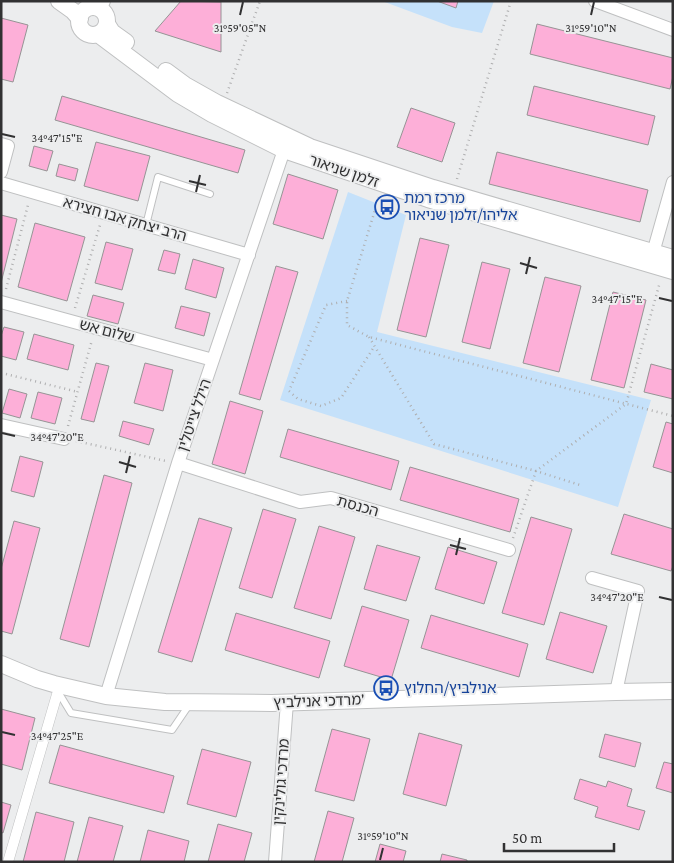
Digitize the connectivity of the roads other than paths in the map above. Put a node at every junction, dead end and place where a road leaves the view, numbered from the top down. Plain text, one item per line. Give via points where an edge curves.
1 (59, 1) edge
2 (595, 1) edge
3 (93, 14) edge
4 (673, 30) edge
5 (1, 144) edge
6 (287, 144) junction
7 (1, 172) edge
8 (673, 182) edge
9 (1, 183) edge
10 (210, 194) dead end
11 (146, 225) junction
12 (249, 255) junction
13 (662, 263) edge
14 (2, 303) edge
15 (213, 360) junction
16 (1, 425) edge
17 (64, 439) road end
18 (178, 463) junction
19 (509, 550) road end
20 (592, 578) dead end
21 (1, 664) edge
22 (56, 688) junction
23 (673, 691) edge
24 (616, 692) junction
25 (106, 696) junction
26 (191, 702) junction
27 (287, 702) junction
28 (8, 862) edge
29 (276, 862) edge

1 - 3 street, זלמן שניאור via 73,11
2 - 4 street
3 - 6 street, זלמן שניאור via 112,32 185,85
3 - 6 street, זלמן שניאור via 106,39 178,94 212,114
5 - 7 street via 8,146
6 - 12 street, הילל צייטלין
6 - 13 street, זלמן שניאור via 310,147
6 - 13 street, זלמן שניאור via 428,199
8 - 13 street
9 - 11 street, הרב יצחק אבו חצירא
10 - 11 lane via 158,177
11 - 12 street, הרב יצחק אבו חצירא
12 - 15 street, הילל צייטלין
14 - 15 street, שלום אש
15 - 18 street, הילל צייטלין
16 - 17 street
18 - 19 street, הכנסת via 300,502 331,498
18 - 25 street, הילל צייטלין
20 - 24 street via 638,591
21 - 22 street, מרדכי אנילביץ'
22 - 25 street, מרדכי אנילביץ'
22 - 26 lane via 71,713 172,730
22 - 28 street
23 - 24 street, מרדכי אנילביץ'
24 - 27 street, מרדכי אנילביץ'
25 - 26 street, מרדכי אנילביץ'
26 - 27 street, מרדכי אנילביץ'
27 - 29 street, מרדכי גולינקין

